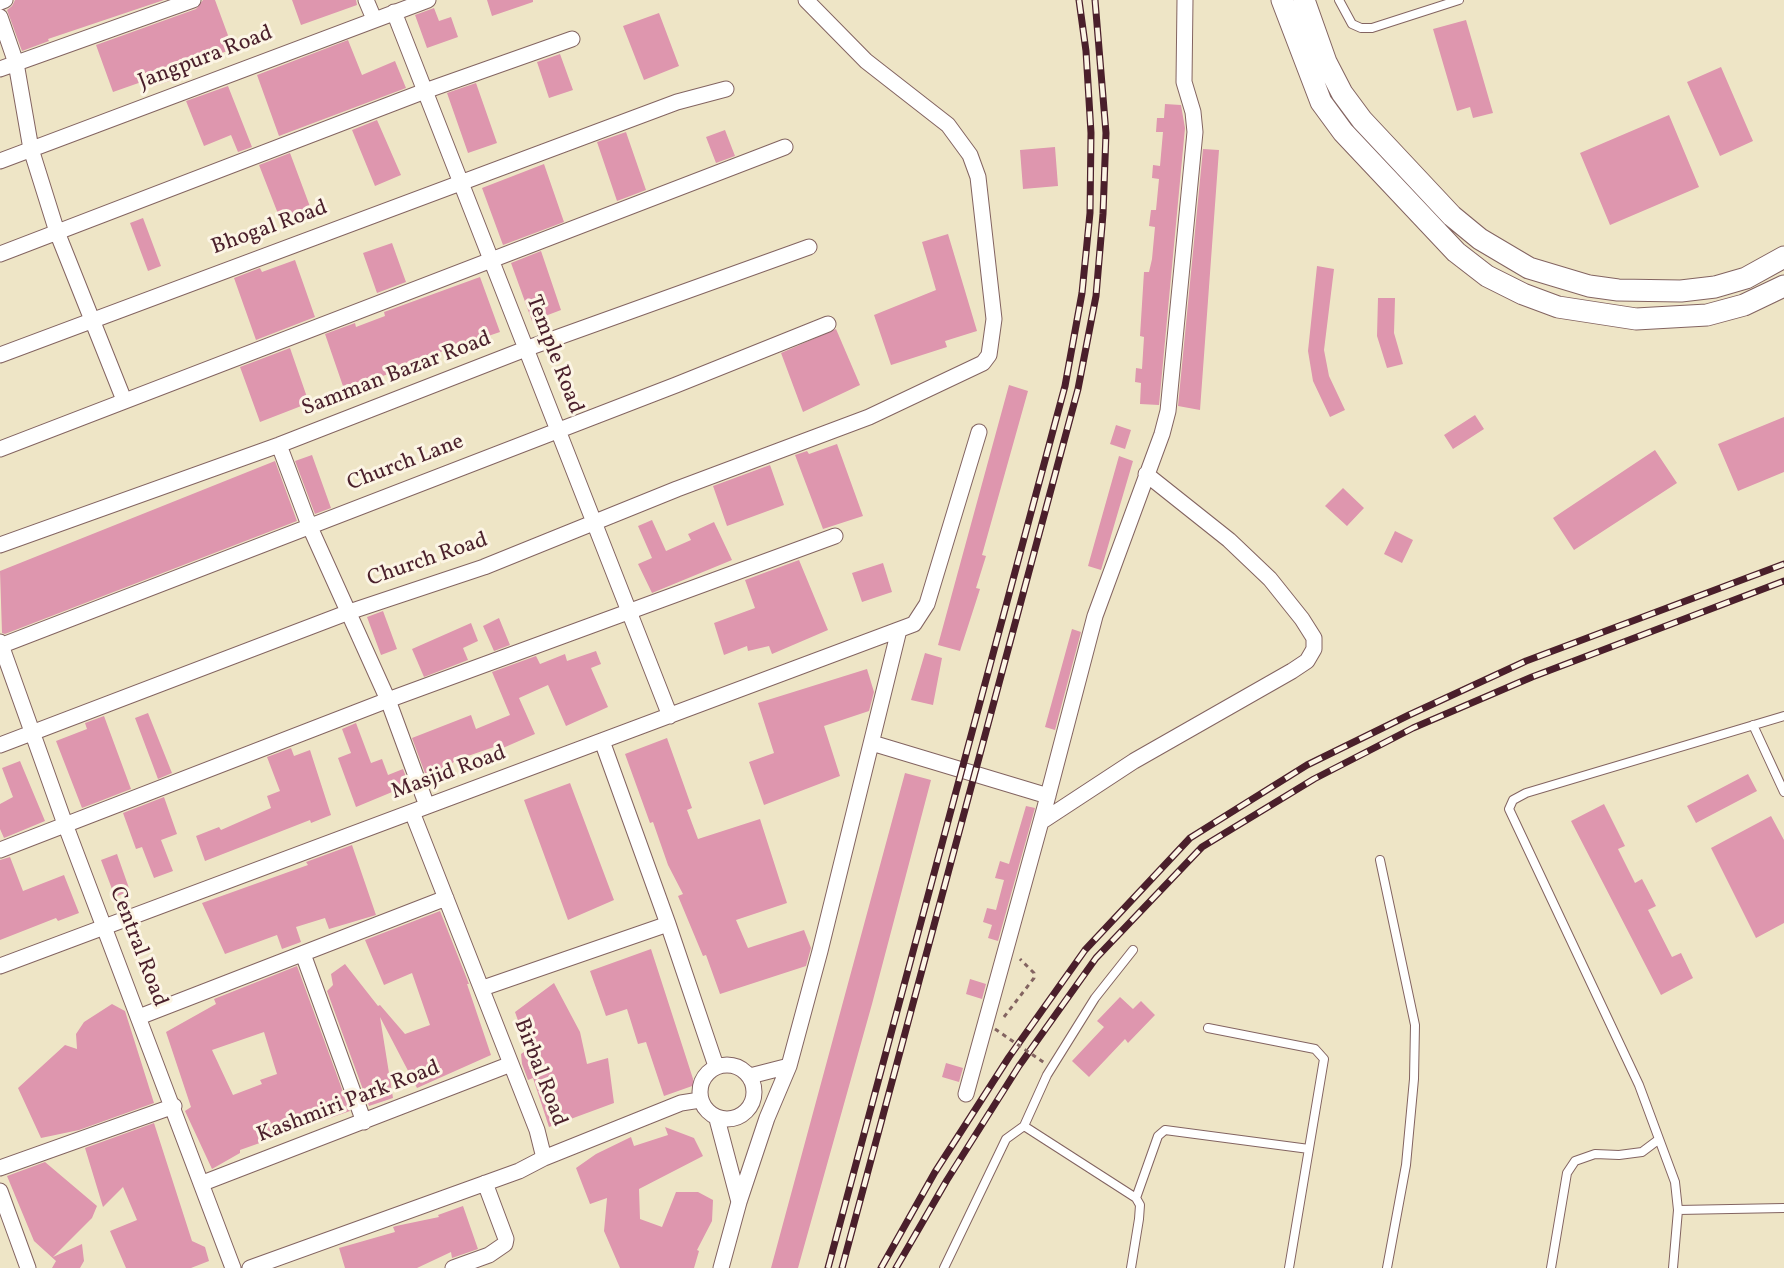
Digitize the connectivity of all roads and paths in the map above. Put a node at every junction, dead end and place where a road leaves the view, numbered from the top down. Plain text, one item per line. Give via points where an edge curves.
1 (5, 0) edge
2 (193, 0) edge
3 (366, 0) edge
4 (428, 0) edge
5 (806, 0) edge
6 (1185, 0) edge
7 (1282, 0) edge
8 (1304, 0) edge
9 (1339, 0) edge
10 (1460, 0) edge
11 (0, 2) edge
12 (394, 12) junction
13 (0, 17) edge
14 (374, 20) junction
15 (572, 39) dead end
16 (16, 63) junction
17 (0, 69) edge
18 (726, 89) dead end
19 (424, 91) junction
20 (785, 147) dead end
21 (31, 149) junction
22 (0, 161) edge
23 (460, 182) junction
24 (57, 232) junction
25 (809, 247) dead end
26 (0, 254) edge
27 (1784, 258) edge
28 (491, 260) junction
29 (1784, 286) edge
30 (92, 319) junction
31 (828, 324) dead end
32 (528, 348) junction
33 (0, 355) edge
34 (124, 400) junction
35 (558, 430) junction
36 (979, 432) dead end
37 (279, 445) junction
38 (0, 448) edge
39 (1146, 474) junction
40 (594, 522) junction
41 (309, 525) junction
42 (836, 536) dead end
43 (0, 544) edge
44 (349, 612) junction
45 (631, 612) junction
46 (900, 630) junction
47 (0, 645) edge
48 (388, 700) junction
49 (670, 716) junction
50 (1784, 716) edge
51 (1753, 725) junction
52 (33, 732) junction
53 (602, 741) junction
54 (872, 743) junction
55 (0, 745) edge
56 (1784, 792) edge
57 (1048, 796) junction
58 (428, 806) junction
59 (412, 812) junction
60 (1041, 822) junction
61 (65, 824) junction
62 (0, 850) edge
63 (1380, 860) dead end
64 (446, 898) junction
65 (668, 924) junction
66 (105, 927) junction
67 (1006, 950) junction
68 (1133, 950) dead end
69 (303, 954) junction
70 (0, 966) edge
71 (483, 988) junction
72 (139, 1017) junction
73 (1208, 1028) dead end
74 (511, 1064) junction
75 (1046, 1064) dead end
76 (716, 1066) junction
77 (789, 1066) junction
78 (750, 1076) junction
79 (966, 1094) dead end
80 (700, 1100) junction
81 (174, 1107) junction
82 (717, 1119) junction
83 (363, 1122) junction
84 (1024, 1126) junction
85 (1658, 1140) junction
86 (1310, 1149) junction
87 (544, 1158) junction
88 (0, 1168) edge
89 (203, 1183) junction
90 (484, 1184) junction
91 (0, 1191) edge
92 (1136, 1198) junction
93 (739, 1202) junction
94 (1784, 1208) edge
95 (1678, 1210) junction
96 (286, 1262) edge
97 (28, 1268) edge
98 (233, 1268) edge
99 (250, 1268) edge
100 (453, 1268) edge
101 (721, 1268) edge
102 (944, 1268) edge
103 (1131, 1268) edge
104 (1289, 1268) edge
105 (1387, 1268) edge
106 (1551, 1268) edge
107 (1673, 1268) edge

1 - 11 street
2 - 16 street
3 - 14 street
4 - 12 street, Jangpura Road
5 - 40 street, Church Road via 866,61 948,125 970,154 978,177 994,319 989,355 983,363 869,417
6 - 39 street via 1184,82 1195,132 1168,411
7 - 29 main road via 1321,102 1343,132 1456,252 1487,276 1558,307 1636,319 1707,315 1744,305
8 - 27 main road via 1326,62 1362,120 1452,216 1480,239 1529,268 1588,286 1681,291 1746,278
9 - 10 lane via 1352,24 1361,28
12 - 14 street, Jangpura Road
12 - 19 street, Temple Road
13 - 16 street
14 - 21 street, Jangpura Road
15 - 19 street
16 - 17 street
16 - 21 street
18 - 23 street, Bhogal Road via 678,102
19 - 23 street, Temple Road
19 - 24 street
20 - 28 street
21 - 22 street, Jangpura Road
21 - 24 street
23 - 28 street, Temple Road
23 - 30 street, Bhogal Road
24 - 26 street
24 - 30 street
25 - 32 street, Samman Bazar Road
28 - 32 street, Temple Road
28 - 34 street
30 - 33 street, Bhogal Road
30 - 34 street
31 - 35 street, Church Lane
32 - 35 street, Temple Road
32 - 37 street, Samman Bazar Road
34 - 38 street
35 - 40 street, Temple Road
35 - 41 street, Church Lane
36 - 46 street, Masjid Road via 927,604 914,624
37 - 41 street
37 - 43 street, Samman Bazar Road
39 - 57 street via 1095,616
39 - 60 street via 1229,540 1270,579 1308,628 1314,638 1314,649 1307,661 1292,671 1134,761
40 - 44 street, Church Road via 483,567
40 - 45 street, Temple Road
41 - 44 street
41 - 47 street, Church Lane
42 - 45 street
44 - 48 street
44 - 52 street, Church Road
45 - 48 street
45 - 49 street, Temple Road
46 - 49 street, Masjid Road
46 - 54 street
47 - 52 street, Central Road
48 - 58 street
48 - 61 street
49 - 53 street, Masjid Road
50 - 51 lane
51 - 56 lane
51 - 85 lane via 1526,793 1513,800 1509,809 1639,1085
52 - 55 street, Church Road
52 - 61 street, Central Road
53 - 58 street, Masjid Road
53 - 65 street
54 - 57 street
54 - 77 street
57 - 60 street
58 - 59 street, Masjid Road
59 - 64 street, Birbal Road
59 - 66 street, Masjid Road
60 - 67 street
61 - 62 street
61 - 66 street, Central Road
63 - 105 lane via 1414,1025 1414,1079 1406,1165
64 - 69 street
64 - 71 street, Birbal Road
65 - 71 street
65 - 76 street
66 - 70 street, Masjid Road
66 - 72 street, Central Road
67 - 75 path, bridge via 1034,973 1034,978 995,1029
67 - 79 street
68 - 84 lane via 1095,998 1047,1075
69 - 72 street
69 - 83 street
71 - 74 street, Birbal Road
72 - 81 street, Central Road
73 - 86 lane via 1315,1049 1322,1054
74 - 83 street, Kashmiri Park Road
74 - 87 street, Birbal Road
76 - 78 street via 740,1067
76 - 80 street via 705,1074
77 - 78 street
77 - 93 street
78 - 82 street via 754,1100 747,1111 736,1118
80 - 82 street
80 - 87 street via 681,1103
81 - 88 street
81 - 89 street, Central Road
82 - 93 street
83 - 89 street, Kashmiri Park Road
84 - 92 lane
84 - 102 lane via 1006,1139
85 - 95 lane via 1675,1182
85 - 106 lane via 1642,1152 1595,1154 1575,1161 1568,1173
86 - 92 lane via 1165,1130 1158,1136
86 - 104 lane
87 - 90 street, Birbal Road
89 - 98 street, Central Road
90 - 96 street, Birbal Road
90 - 100 street via 505,1244 489,1255
91 - 97 street
92 - 103 lane via 1139,1219
93 - 101 street
94 - 95 lane
95 - 107 lane
96 - 99 street, Birbal Road

